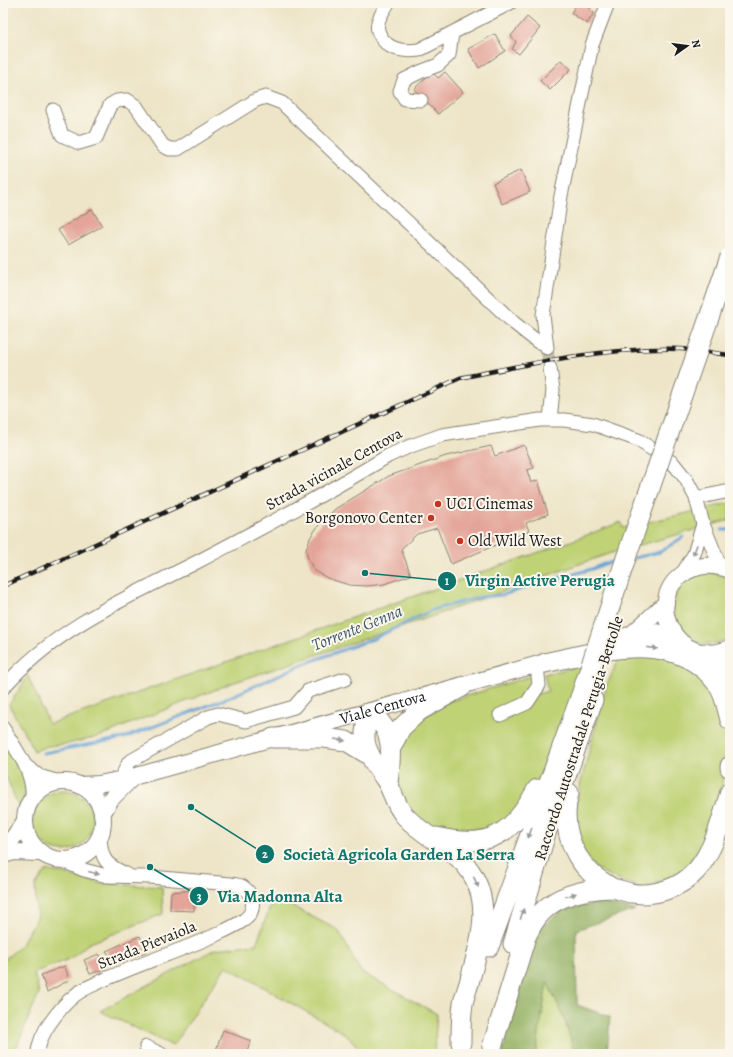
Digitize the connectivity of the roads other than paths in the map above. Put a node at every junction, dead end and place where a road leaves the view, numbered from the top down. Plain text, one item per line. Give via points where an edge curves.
1 (388, 3) edge
2 (510, 3) edge
3 (608, 3) edge
4 (452, 33) junction
5 (421, 100) dead end
6 (53, 110) dead end
7 (730, 256) edge
8 (730, 291) edge
9 (550, 368) tunnel mouth
10 (550, 420) junction
11 (730, 491) edge
12 (696, 498) junction
13 (703, 524) junction
14 (725, 568) edge
15 (682, 574) junction
16 (666, 603) junction
17 (632, 634) junction
18 (677, 639) junction
19 (730, 648) edge
20 (705, 653) junction
21 (541, 664) junction
22 (730, 677) edge
23 (345, 679) dead end
24 (462, 687) junction
25 (3, 688) edge
26 (584, 700) junction
27 (369, 713) junction
28 (500, 715) dead end
29 (730, 720) edge
30 (3, 728) edge
31 (273, 738) junction
32 (391, 748) junction
33 (369, 755) junction
34 (25, 766) junction
35 (126, 779) junction
36 (60, 782) junction
37 (388, 783) junction
38 (80, 785) junction
39 (730, 792) edge
40 (32, 800) junction
41 (102, 814) junction
42 (25, 821) junction
43 (429, 835) junction
44 (100, 836) junction
45 (3, 848) edge
46 (41, 852) junction
47 (3, 855) edge
48 (61, 860) junction
49 (129, 875) junction
50 (612, 888) junction
51 (146, 1047) dead end
52 (460, 1049) edge
53 (491, 1051) edge
54 (38, 1054) edge
55 (161, 1054) edge

1 - 4 street via 378,23 378,32 382,40 397,50 418,50
2 - 4 street
3 - 6 street via 592,45 561,196 543,315 546,346 514,323 282,103 266,96 256,100 178,149 163,146 136,106 127,100 117,101 110,106 96,138 79,143 62,135
4 - 5 street via 449,55 438,65 404,80 400,91 405,98
7 - 26 highway, bridge via 629,549
8 - 26 highway, Raccordo Autostradale Perugia-Bettolle via 642,546
9 - 10 street via 553,390
10 - 12 street, Strada vicinale Centova via 593,424 638,440 673,463 686,479
10 - 25 street, Strada vicinale Centova via 442,435 408,447 275,521 95,614 58,638 16,673
11 - 12 street
12 - 13 street, Strada vicinale Centova
13 - 14 street, Strada vicinale Centova
13 -> 15 street via 694,554
14 - 15 main road via 707,565
15 - 16 main road via 672,587
16 - 17 main road
16 - 18 main road via 666,616
17 - 18 main road via 656,632
17 - 21 main road, Viale Centova
18 - 20 main road via 690,648
19 - 20 main road via 717,653
20 - 22 highway via 720,663
21 - 24 main road, Viale Centova
21 - 28 street via 539,685 527,703
21 -> 29 highway via 629,647 667,650 696,663 707,672 724,698
23 - 35 street via 308,691 294,707 246,721 218,714 208,717 129,762
24 - 27 main road, Viale Centova
24 - 32 highway via 419,711 401,728
26 - 43 highway via 564,727 540,784 514,823 486,840 452,841
26 - 50 highway via 590,728 568,796 568,836 583,864
26 -> 52 highway via 496,927 475,988
53 -> 26 highway, Raccordo Autostradale Perugia-Bettolle via 501,986
27 - 31 main road, Viale Centova
27 - 32 highway via 381,722 387,732
27 - 33 highway via 364,735
30 - 34 street
31 -> 33 highway via 324,738 346,741
31 - 35 main road, Viale Centova
32 - 37 highway
33 - 37 highway
34 - 36 street via 39,776
34 - 40 street via 30,780
35 - 38 main road, Viale Centova
35 - 41 main road, Viale Centova
36 - 38 main road
36 - 40 main road via 39,791
37 - 43 highway via 394,800 404,816
38 - 41 main road via 97,800
39 - 50 highway via 713,843 696,871 669,889 648,894
40 - 42 main road
41 - 44 main road
42 - 45 main road
42 - 46 main road via 31,842
43 -> 52 highway via 462,860 472,873 483,905 484,922 463,1004
44 - 48 main road via 94,846 84,854 73,859
44 - 49 street via 103,858 113,868
46 - 47 main road via 14,852
46 - 48 main road
48 -> 49 street, Strada Pievaiola via 107,876
49 - 54 street, Strada Pievaiola via 242,886 251,894 253,904 246,919 236,925 193,945 128,969 75,995 59,1010 45,1030
53 -> 50 highway via 526,936 532,924 543,911 562,898 582,891
51 - 55 street

